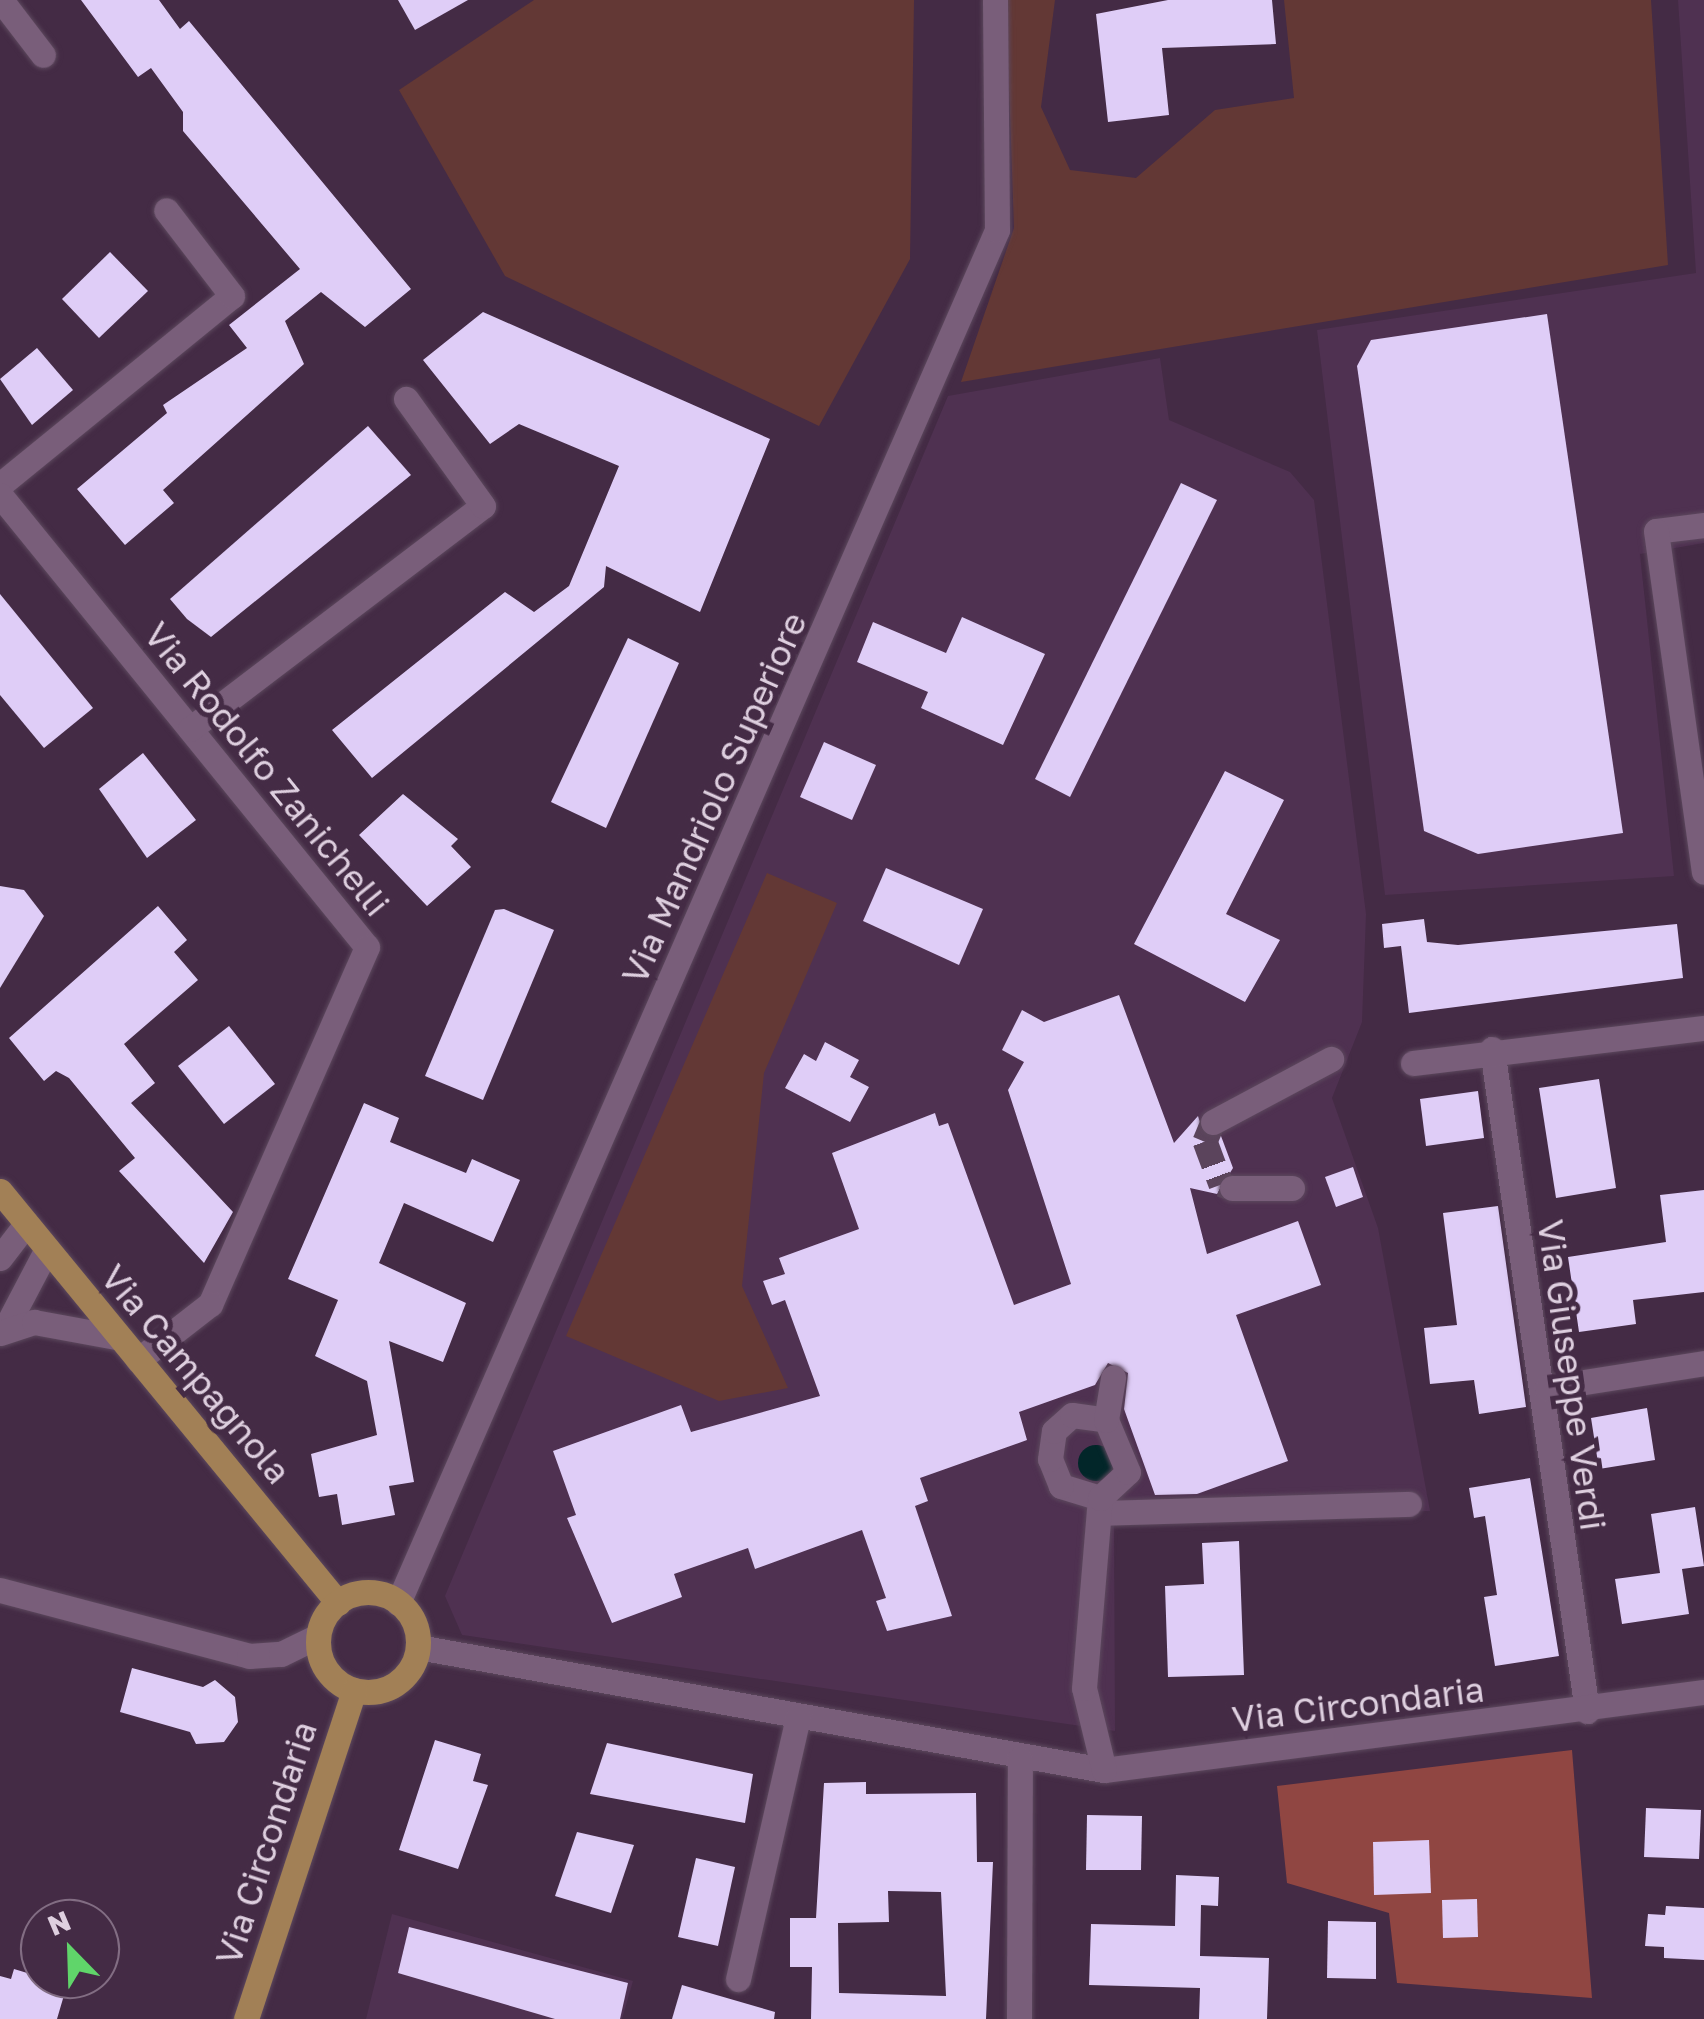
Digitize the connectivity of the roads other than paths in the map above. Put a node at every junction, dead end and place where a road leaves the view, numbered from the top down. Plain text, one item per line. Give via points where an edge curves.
1 (1, 0) edge
2 (995, 0) edge
3 (42, 55) dead end
4 (166, 210) dead end
5 (406, 399) dead end
6 (0, 485) edge
7 (0, 495) edge
8 (1704, 525) edge
9 (1694, 722) edge
10 (190, 729) junction
11 (1704, 872) edge
12 (1704, 1028) edge
13 (1492, 1049) junction
14 (1331, 1059) dead end
15 (1413, 1062) dead end
16 (1213, 1122) dead end
17 (1232, 1188) dead end
18 (1292, 1188) dead end
19 (0, 1191) edge
20 (26, 1224) junction
21 (47, 1249) junction
22 (0, 1258) edge
23 (3, 1330) edge
24 (116, 1337) junction
25 (138, 1360) junction
26 (1704, 1363) edge
27 (1113, 1378) dead end
28 (1547, 1388) dead end
29 (1106, 1420) junction
30 (1408, 1504) dead end
31 (1099, 1505) junction
32 (0, 1590) edge
33 (338, 1603) junction
34 (398, 1603) junction
35 (318, 1636) junction
36 (418, 1648) junction
37 (354, 1690) junction
38 (1704, 1692) edge
39 (1587, 1711) junction
40 (798, 1716) junction
41 (1020, 1759) junction
42 (1104, 1770) junction
43 (738, 1979) dead end
44 (246, 2019) edge
45 (1019, 2019) edge

1 - 3 street
2 - 34 street, Via Mandriolo Superiore via 997,230
4 - 6 street via 232,296
5 - 10 street via 483,506
7 - 10 street, Via Rodolfo Zanichelli
8 - 9 street via 1656,531
9 - 11 street
10 - 25 street, Via Rodolfo Zanichelli via 366,947 210,1304
12 - 13 street
13 - 15 street
13 - 39 street, Via Giuseppe Verdi
14 - 16 street
17 - 18 street
19 - 20 main road, Via Campagnola
20 - 21 main road, Via Campagnola
20 - 22 street
21 - 23 street
21 - 24 main road, Via Campagnola
23 - 24 street via 66,1323
24 - 25 main road, Via Campagnola
25 - 33 main road, Via Campagnola
26 - 28 street
27 - 29 street
29 - 31 street via 1128,1472
29 - 31 street via 1072,1414 1054,1431 1050,1459 1061,1486
30 - 31 street
31 - 42 street via 1084,1688
32 - 35 street via 249,1656 281,1654
33 - 34 main road via 374,1592
33 - 35 main road
34 - 36 main road
35 - 37 main road, Via Circondaria via 326,1669
36 - 37 main road, Via Circondaria via 396,1683
36 - 40 street, Via Circondaria
37 - 44 main road, Via Circondaria
38 - 39 street, Via Circondaria
39 - 42 street, Via Circondaria
40 - 41 street, Via Circondaria
40 - 43 street
41 - 42 street, Via Circondaria
41 - 45 street

